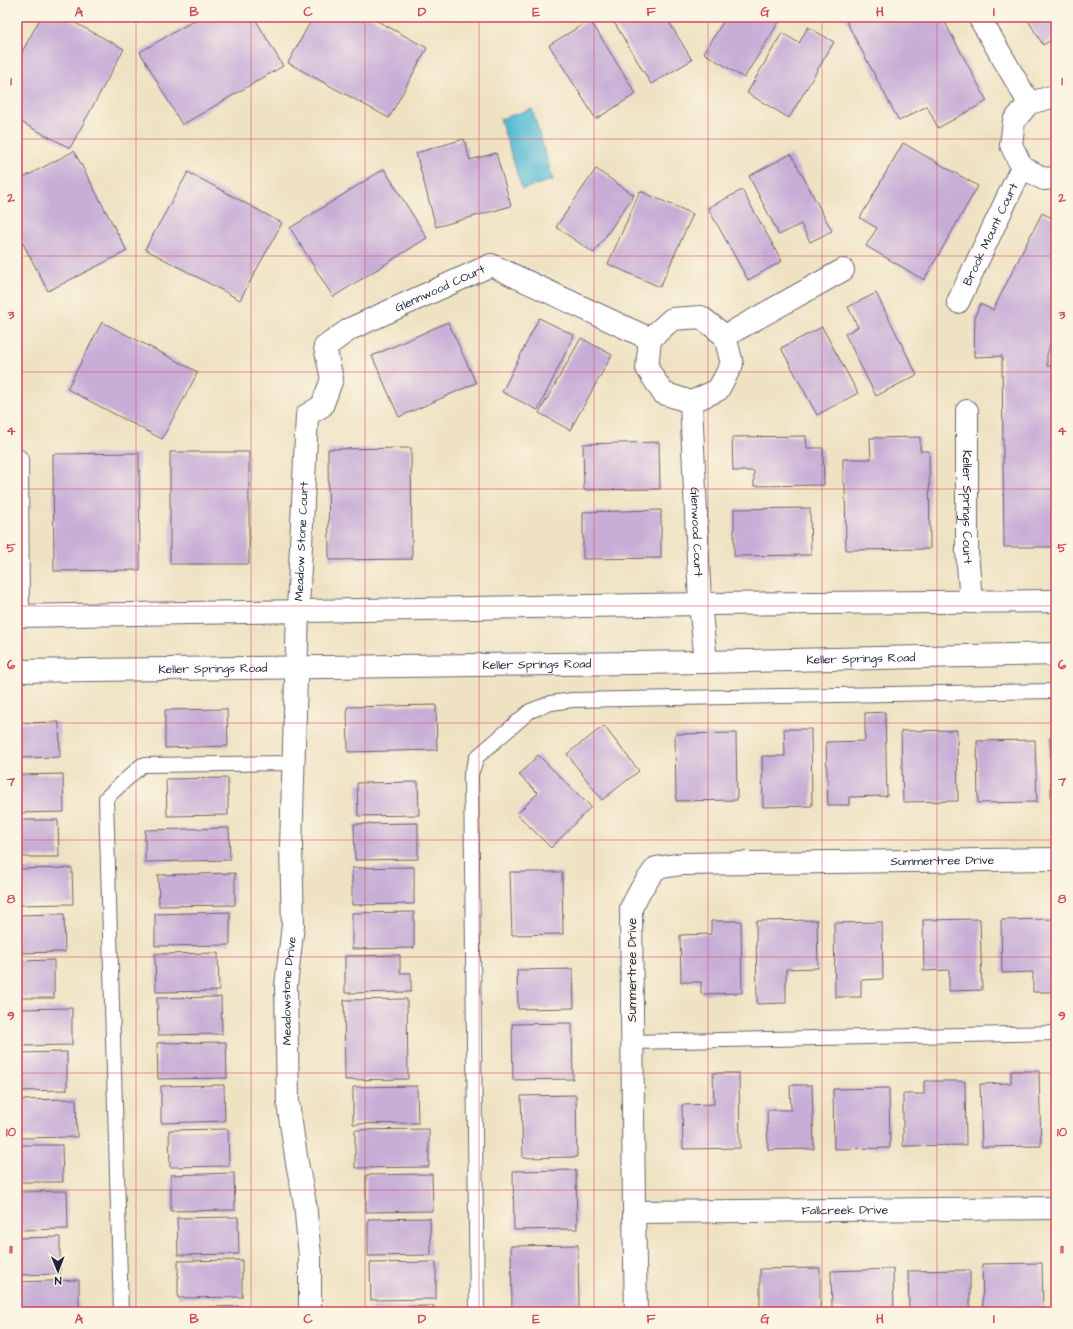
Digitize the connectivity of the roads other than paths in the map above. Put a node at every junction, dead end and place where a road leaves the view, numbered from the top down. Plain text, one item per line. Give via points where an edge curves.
1 (979, 17) edge
2 (1056, 96) edge
3 (1029, 103) junction
4 (1022, 167) junction
5 (1056, 178) edge
6 (843, 270) dead end
7 (958, 302) dead end
8 (725, 336) junction
9 (650, 339) junction
10 (691, 402) junction
11 (967, 411) dead end
12 (307, 415) joint
13 (17, 460) edge
14 (1056, 601) edge
15 (971, 602) junction
16 (700, 604) junction
17 (298, 611) junction
18 (17, 616) edge
19 (1056, 654) edge
20 (706, 662) junction
21 (297, 667) junction
22 (17, 671) edge
23 (1056, 691) edge
24 (294, 763) junction
25 (1056, 859) edge
26 (1056, 1033) edge
27 (632, 1042) junction
28 (1056, 1208) edge
29 (634, 1212) junction
30 (121, 1312) edge
31 (310, 1312) edge
32 (477, 1312) edge
33 (636, 1312) edge

1 - 3 street
2 - 3 street
3 - 4 street, Brook Mount Court via 1014,121 1013,127 1011,146
4 - 5 street, Brook Mount Court via 1044,179
4 - 7 street, Brook Mount Court
6 - 8 street
8 - 9 street via 702,318 672,319
8 - 10 street via 732,364 718,390
9 - 10 street via 647,368 663,393
9 - 12 street, Glennwood COurt via 491,265 350,329 325,347 332,379 322,406
10 - 16 street, Glenwood Court
11 - 15 street, Keller Springs Court via 967,551
12 - 17 street, Meadow Stone Court
13 - 18 street
14 - 15 street
15 - 16 street
16 - 17 street
16 - 20 street, Glenwood Court
17 - 18 street
17 - 21 street, Meadow Stone Court
19 - 20 street, Keller Springs Road
20 - 21 street, Keller Springs Road
21 - 22 street, Keller Springs Road
21 - 24 street, Meadowstone Drive
23 - 32 lane via 572,700 551,703 530,711 476,757 471,774
24 - 30 lane via 142,765 106,798
24 - 31 street, Meadowstone Drive via 292,925 286,986 288,1103 305,1203 310,1256
25 - 27 street, Summertree Drive via 682,864 656,868 631,908
26 - 27 lane
27 - 29 street, Summertree Drive
28 - 29 street, Fallcreek Drive
29 - 33 street, Summertree Drive

